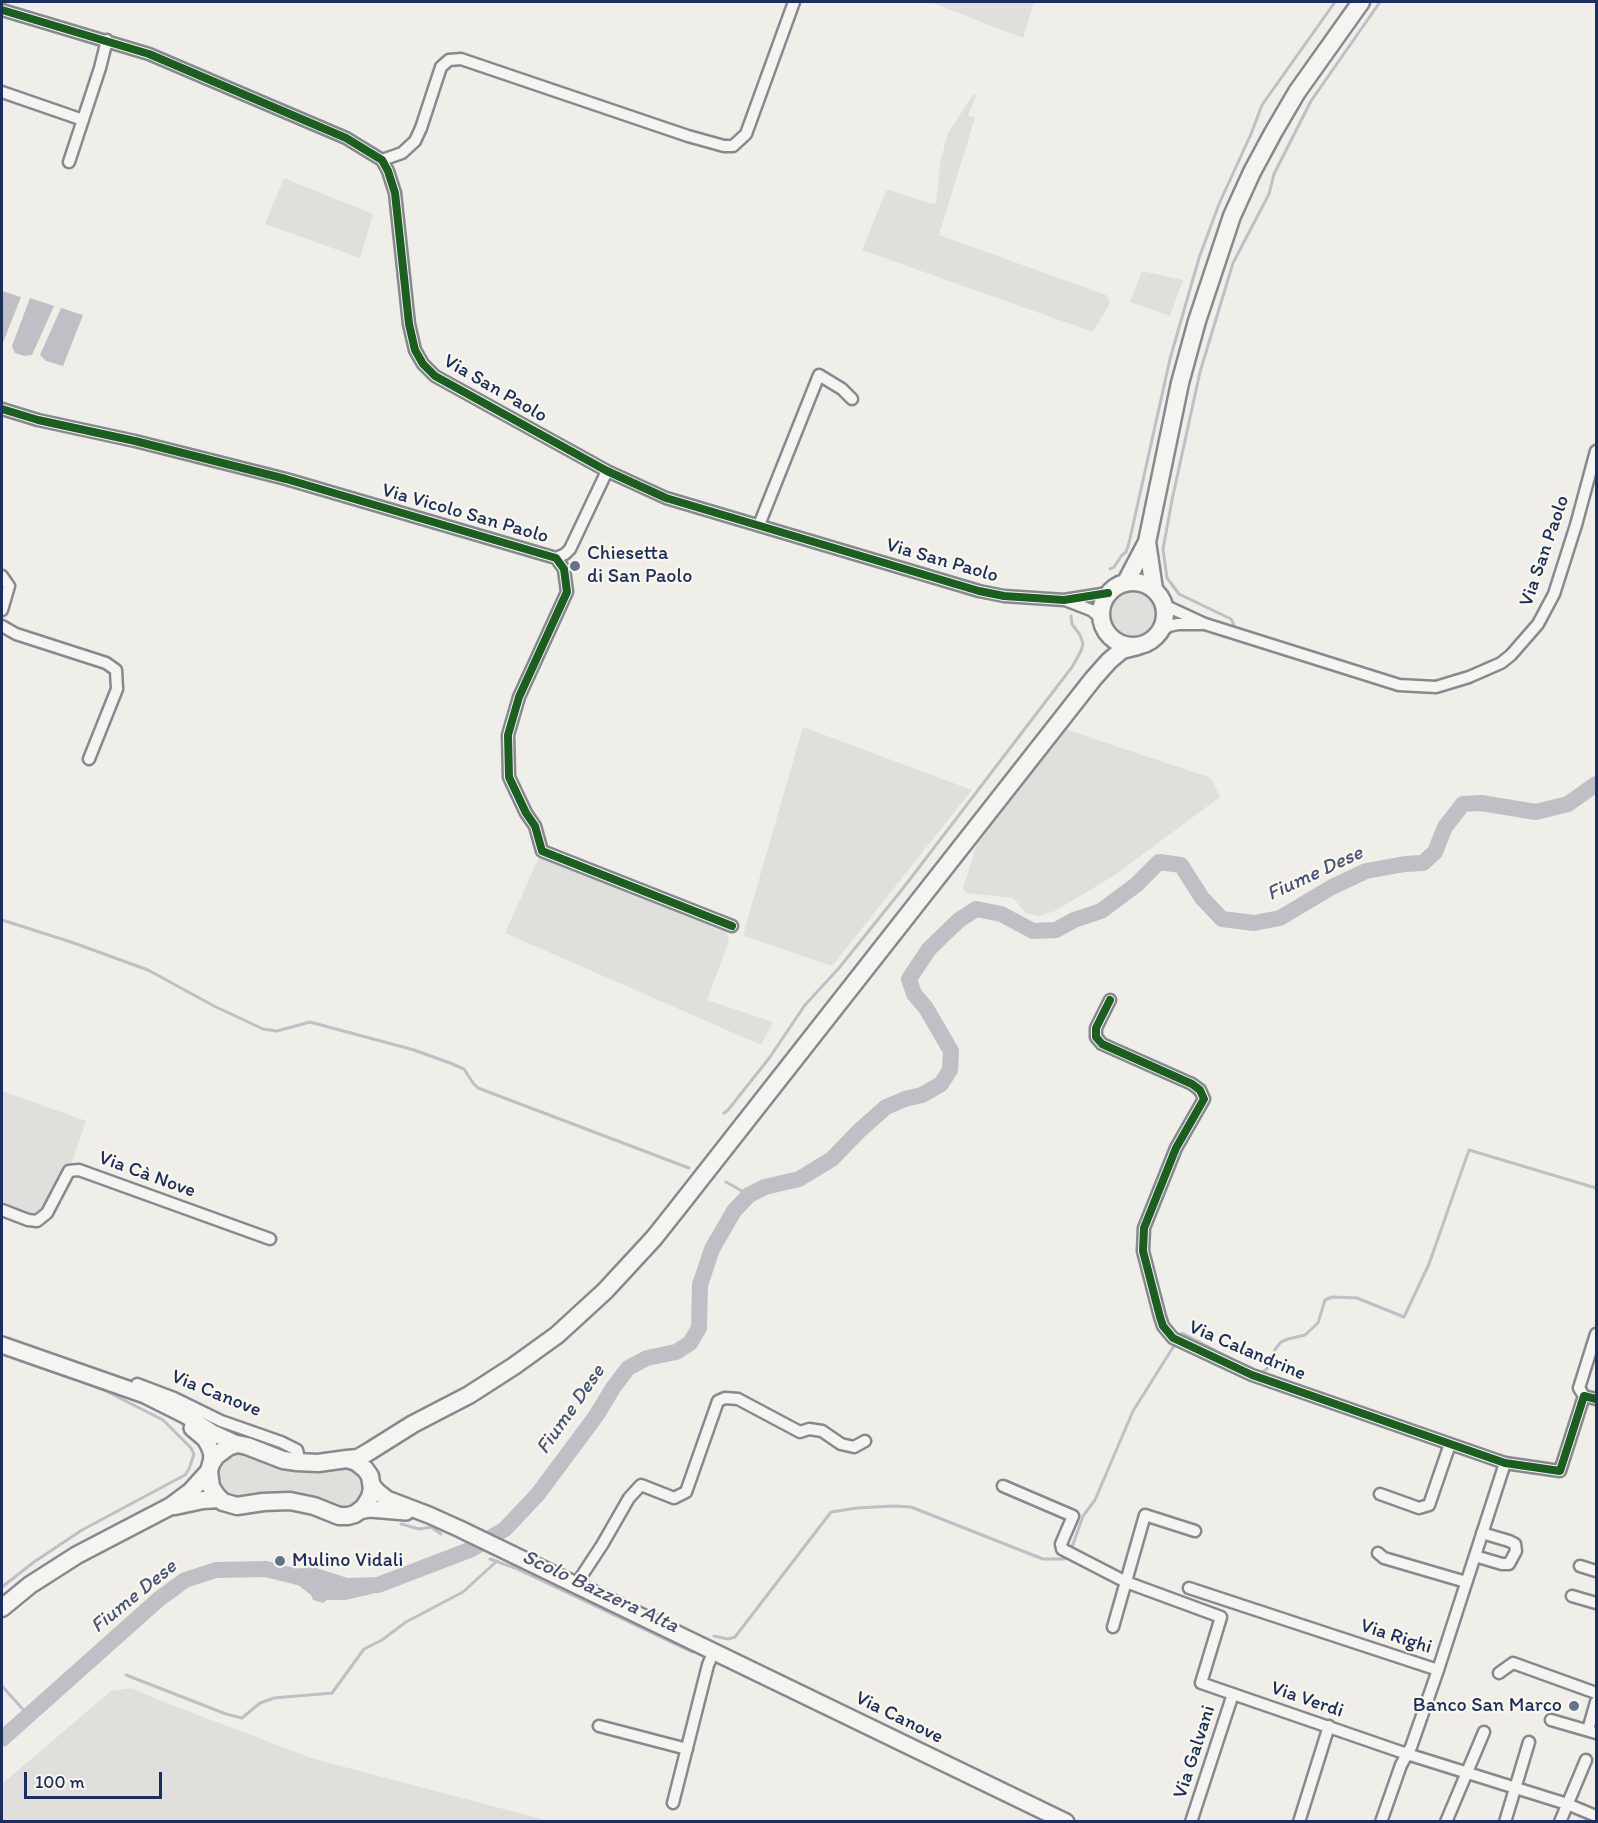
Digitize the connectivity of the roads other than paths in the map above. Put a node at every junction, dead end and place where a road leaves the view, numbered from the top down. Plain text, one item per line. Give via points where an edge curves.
1 (794, 2) edge
2 (1361, 2) edge
3 (2, 10) edge
4 (107, 40) junction
5 (2, 92) edge
6 (83, 120) junction
7 (382, 160) junction
8 (69, 162) dead end
9 (852, 399) dead end
10 (2, 409) edge
11 (1596, 451) edge
12 (607, 471) junction
13 (759, 525) junction
14 (1147, 542) junction
15 (556, 558) junction
16 (2, 576) edge
17 (1126, 582) junction
18 (1154, 589) junction
19 (1108, 593) junction
20 (1064, 600) junction
21 (1164, 605) junction
22 (2, 610) edge
23 (1103, 624) junction
24 (1205, 624) junction
25 (2, 626) edge
26 (1159, 633) junction
27 (1138, 646) junction
28 (1093, 679) junction
29 (89, 759) dead end
30 (732, 926) dead end
31 (1110, 1000) dead end
32 (2, 1210) edge
33 (270, 1239) dead end
34 (1596, 1334) edge
35 (2, 1345) edge
36 (106, 1374) dead end
37 (1584, 1396) junction
38 (1596, 1399) edge
39 (167, 1406) junction
40 (413, 1424) junction
41 (866, 1441) dead end
42 (237, 1444) junction
43 (1450, 1444) junction
44 (347, 1459) junction
45 (297, 1462) junction
46 (1505, 1462) junction
47 (210, 1468) junction
48 (370, 1480) junction
49 (1003, 1486) dead end
50 (1380, 1494) dead end
51 (220, 1499) junction
52 (171, 1506) junction
53 (359, 1511) junction
54 (429, 1515) junction
55 (1195, 1530) dead end
56 (1482, 1533) junction
57 (1378, 1554) dead end
58 (1475, 1556) junction
59 (1580, 1566) dead end
60 (1596, 1571) edge
61 (1126, 1582) junction
62 (1466, 1582) junction
63 (575, 1586) junction
64 (1189, 1588) dead end
65 (1572, 1596) dead end
66 (1227, 1600) junction
67 (1596, 1603) edge
68 (2, 1608) edge
69 (1221, 1617) junction
70 (1113, 1628) dead end
71 (713, 1653) junction
72 (1438, 1671) junction
73 (1499, 1673) dead end
74 (1596, 1693) edge
75 (1233, 1694) junction
76 (1596, 1702) edge
77 (1551, 1720) dead end
78 (599, 1725) dead end
79 (1329, 1726) junction
80 (1484, 1732) dead end
81 (1592, 1732) edge
82 (1529, 1742) dead end
83 (687, 1749) junction
84 (1407, 1754) junction
85 (1586, 1760) dead end
86 (1467, 1772) junction
87 (1515, 1788) junction
88 (673, 1803) dead end
89 (1567, 1804) junction
90 (1596, 1816) edge
91 (1066, 1821) edge
92 (1191, 1821) edge
93 (1299, 1821) edge
94 (1381, 1821) edge
95 (1446, 1821) edge
96 (1505, 1821) edge
97 (1560, 1821) edge

1 - 7 street via 746,134 733,146 688,136 461,59 449,60 441,67 415,141 402,153
2 - 14 main road via 1297,92 1232,216 1180,383
3 - 4 street
4 - 6 street
4 - 7 street via 346,138
5 - 6 street
6 - 8 street
7 - 12 street, Via San Paolo via 395,193 409,324 423,364 435,376
9 - 13 street via 819,375
10 - 15 street, Via Vicolo San Paolo via 286,479
11 - 24 street, Via San Paolo via 1554,594 1538,624 1501,663 1436,687 1399,685
12 - 13 street, Via San Paolo via 666,498
12 - 15 street, Via Vicolo San Paolo via 570,549
13 - 20 street, Via San Paolo via 979,591
14 - 17 main road
14 - 18 main road
15 - 30 street, Via Vicolo San Paolo via 564,569 567,592 519,697 508,735 509,777 535,826 542,851
16 - 22 street via 9,586
17 - 18 main road
17 - 19 main road
18 - 21 main road
19 - 20 street, Via San Paolo
19 - 23 main road via 1103,601
20 - 23 street, Via San Paolo via 1091,610
21 - 24 street, Via San Paolo
21 - 26 main road via 1164,625
23 - 27 main road via 1119,644
23 - 28 main road
24 - 26 street, Via San Paolo via 1178,624
25 - 29 street via 116,670 117,689
26 - 27 main road
27 - 28 main road via 1122,650
28 - 40 main road via 630,1265 537,1350 469,1395
31 - 43 street, Via Calandrine via 1096,1028 1096,1037 1102,1044 1192,1084 1204,1099 1176,1148 1144,1228 1143,1251 1163,1326 1178,1340 1252,1376
32 - 33 street, Via Cà Nove via 37,1221 46,1213 69,1172 79,1170
34 - 37 street, Via Calandrine via 1579,1388
35 - 39 street, Via Canove
36 - 45 street, Via Canove via 281,1442 297,1450
37 - 38 street
37 - 46 street, Via Calandrine via 1560,1471
39 - 42 street, Via Canove
39 - 47 street, Via Canove via 205,1439 212,1454
40 - 44 main road via 358,1458
40 - 48 main road via 378,1459
41 - 63 street via 854,1447 841,1444 822,1431 800,1432 738,1399 718,1401 686,1491 674,1498 641,1485
42 - 45 main road
42 - 47 main road via 222,1451
43 - 46 street, Via Calandrine
43 - 50 street via 1429,1505 1419,1508
44 - 45 main road
44 - 48 main road via 360,1465
46 - 56 street
47 - 51 main road via 211,1487
47 - 52 main road via 190,1492
48 - 53 main road via 370,1497
48 - 54 street, Via Canove via 387,1499
49 - 61 street via 1073,1516 1062,1549
51 - 52 main road
51 - 53 main road via 237,1506 291,1501 339,1516
52 - 68 main road via 77,1555
53 - 54 street, Via Canove via 384,1509
54 - 63 street, Via Canove
55 - 61 street via 1145,1515
56 - 58 street
56 - 58 street via 1515,1544 1516,1551 1509,1564
57 - 62 street
58 - 62 street
59 - 60 street
61 - 69 street
61 - 70 street
62 - 72 street
63 - 71 street, Via Canove
64 - 66 street, Via Righi
65 - 67 street
66 - 69 street, Via Verdi
66 - 72 street, Via Righi
69 - 75 street, Via Verdi via 1201,1683
71 - 83 street
71 - 91 street, Via Canove
72 - 84 street, Via Righi
73 - 74 street via 1513,1663
75 - 79 street, Via Verdi
75 - 92 street, Via Galvani
76 - 81 street
77 - 81 street
78 - 83 street
79 - 84 street, Via Verdi
79 - 93 street
80 - 86 street
82 - 87 street
83 - 88 street
84 - 86 street, Via Verdi
84 - 94 street, Via Righi
85 - 89 street
86 - 87 street, Via Verdi
86 - 95 street
87 - 89 street, Via Verdi
87 - 96 street
89 - 90 street, Via Verdi
89 - 97 street

